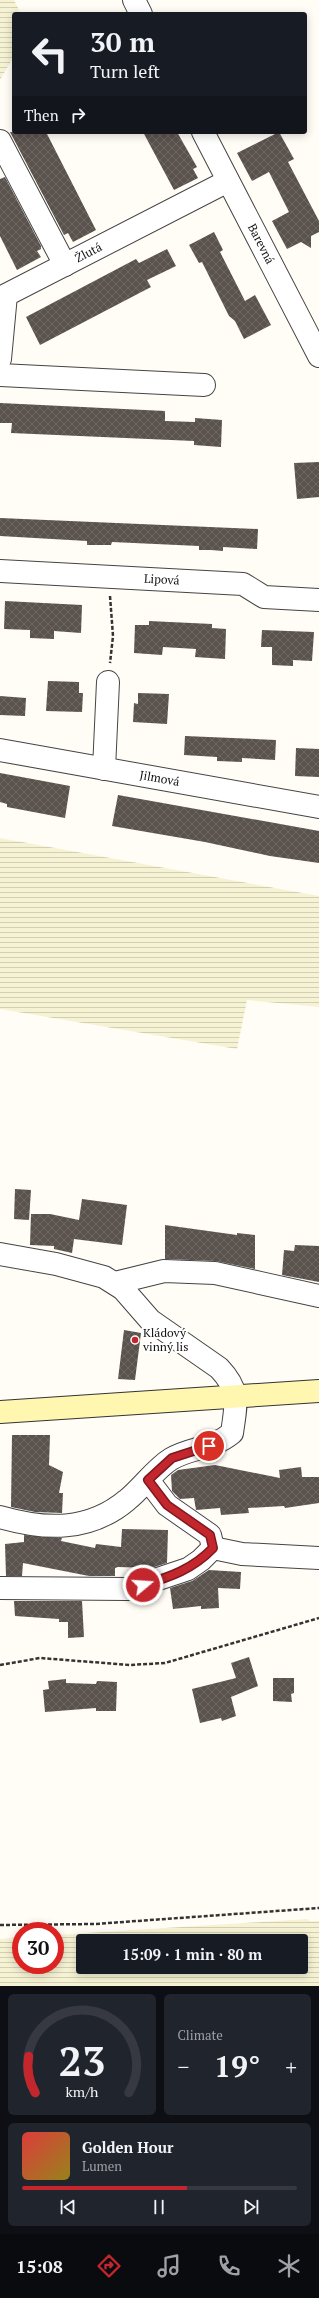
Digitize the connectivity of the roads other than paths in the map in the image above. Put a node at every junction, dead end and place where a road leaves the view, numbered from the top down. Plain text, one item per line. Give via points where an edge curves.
1 (134, 0) edge
2 (140, 12) edge
3 (204, 134) edge
4 (0, 141) edge
5 (228, 182) junction
6 (65, 265) junction
7 (319, 356) edge
8 (0, 359) edge
9 (0, 375) edge
10 (204, 385) dead end
11 (0, 571) edge
12 (319, 600) edge
13 (108, 682) road end
14 (0, 750) edge
15 (104, 769) junction
16 (319, 807) edge
17 (0, 1254) edge
18 (114, 1283) junction
19 (319, 1296) edge
20 (319, 1391) edge
21 (237, 1396) junction
22 (0, 1412) edge
23 (148, 1480) junction
24 (0, 1517) edge
25 (213, 1548) junction
26 (319, 1558) edge
27 (0, 1588) edge

1 - 2 street
3 - 5 street, Barevná
4 - 6 street
5 - 6 street, Žlutá
5 - 7 street, Barevná
6 - 8 street, Žlutá via 6,295
9 - 10 street
11 - 12 street, Lipová via 243,584 264,598
13 - 15 street
14 - 15 street, Jilmová
15 - 16 street, Jilmová
17 - 18 street via 91,1272
18 - 19 street via 164,1271 215,1274
18 - 21 street via 150,1320 219,1368 227,1376
20 - 21 main road
21 - 22 main road
21 - 23 street via 232,1433 221,1442 172,1458
23 - 24 street via 126,1501 88,1522 63,1527
23 - 25 street via 167,1505 210,1535
25 - 26 street via 242,1554
25 - 27 street via 188,1569 128,1590

